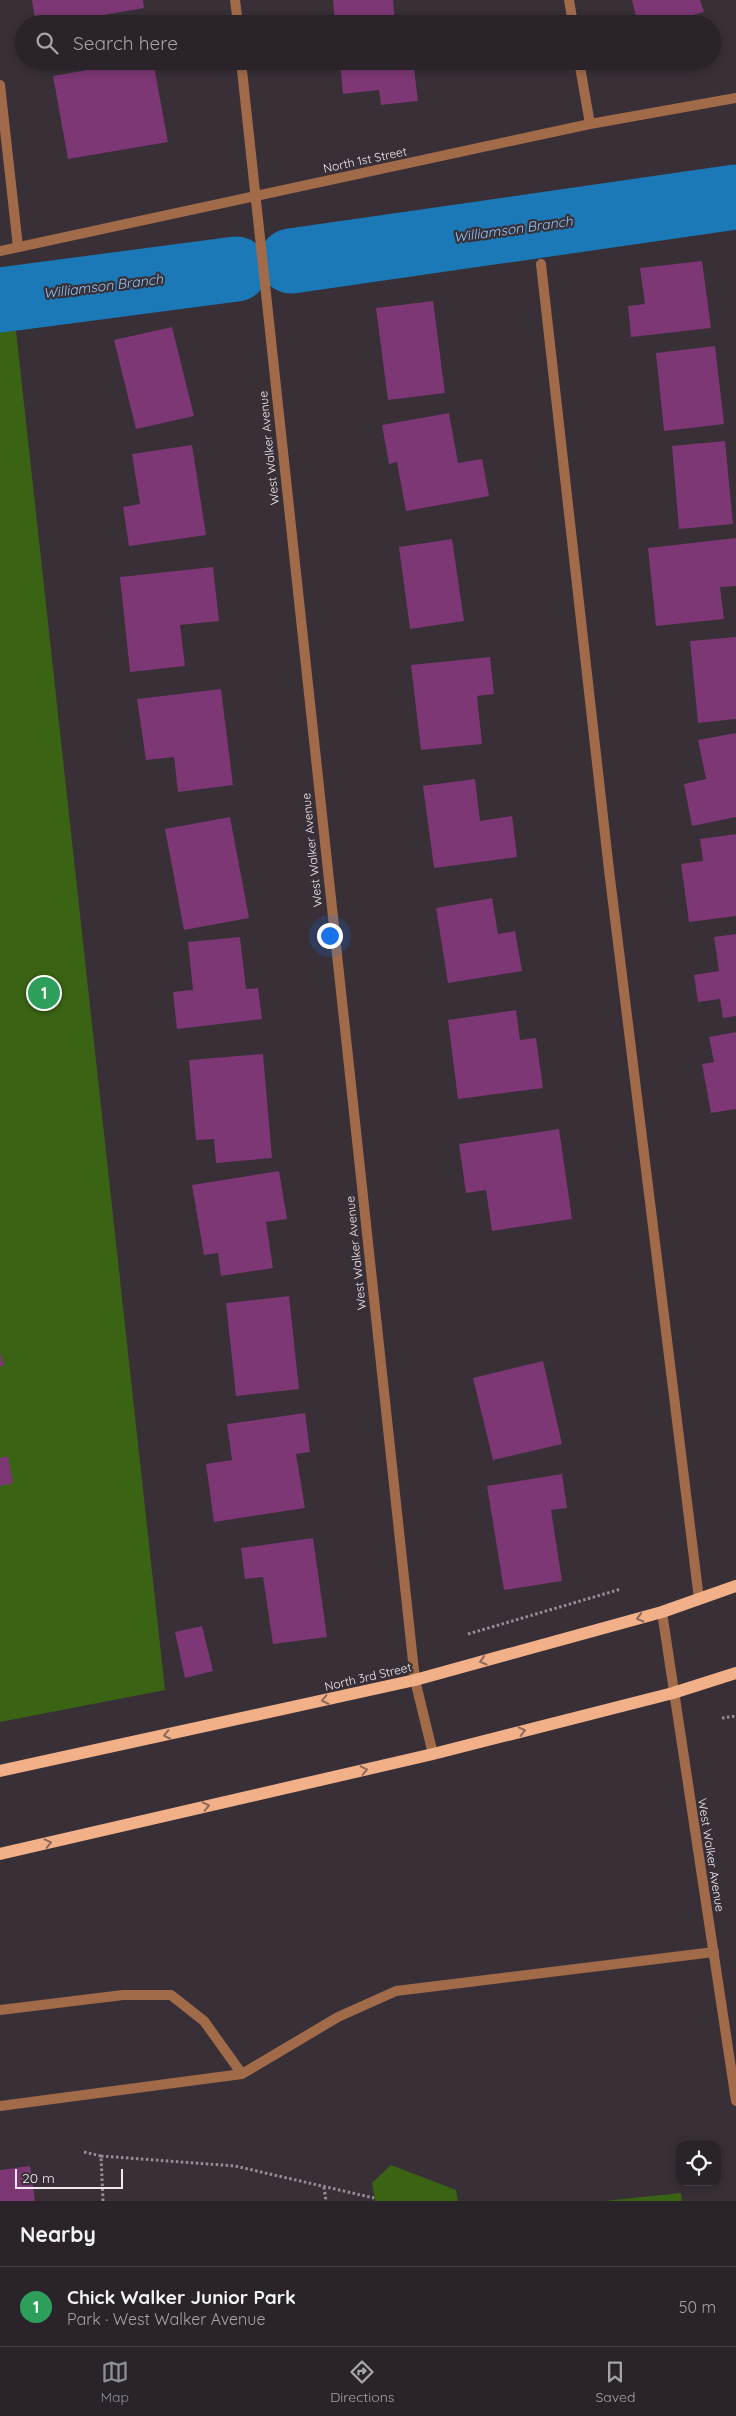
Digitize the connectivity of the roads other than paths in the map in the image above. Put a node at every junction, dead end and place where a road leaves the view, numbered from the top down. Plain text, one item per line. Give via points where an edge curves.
1 (235, 0) edge
2 (569, 0) edge
3 (237, 15) edge
4 (572, 15) edge
5 (242, 70) edge
6 (581, 70) edge
7 (0, 85) edge
8 (736, 98) edge
9 (590, 124) junction
10 (254, 198) junction
11 (18, 247) junction
12 (0, 251) edge
13 (541, 264) dead end
14 (736, 1586) edge
15 (699, 1599) junction
16 (662, 1612) junction
17 (736, 1673) edge
18 (415, 1680) junction
19 (673, 1693) junction
20 (433, 1754) junction
21 (0, 1772) edge
22 (0, 1854) edge
23 (714, 1952) junction
24 (0, 2010) edge
25 (242, 2074) junction
26 (736, 2101) edge
27 (0, 2106) edge

1 - 3 street
2 - 4 street
5 - 10 street, West Walker Avenue
6 - 9 street
7 - 11 street
8 - 9 street, North 1st Street
9 - 10 street, North 1st Street
10 - 11 street, North 1st Street
10 - 18 street, West Walker Avenue
11 - 12 street, North 1st Street
13 - 15 street via 609,870
14 - 15 main road, North 3rd Street
15 - 16 main road, North 3rd Street
16 -> 18 main road, North 3rd Street
16 - 19 street, West Walker Avenue
17 - 19 main road
18 - 20 street, West Walker Avenue
18 -> 21 main road, North 3rd Street
20 -> 19 main road
19 - 23 street, West Walker Avenue
22 -> 20 main road
23 - 25 street via 396,1991 338,2017
23 - 26 street, West Walker Avenue
24 - 25 street via 123,1995 171,1996 204,2021
25 - 27 street

